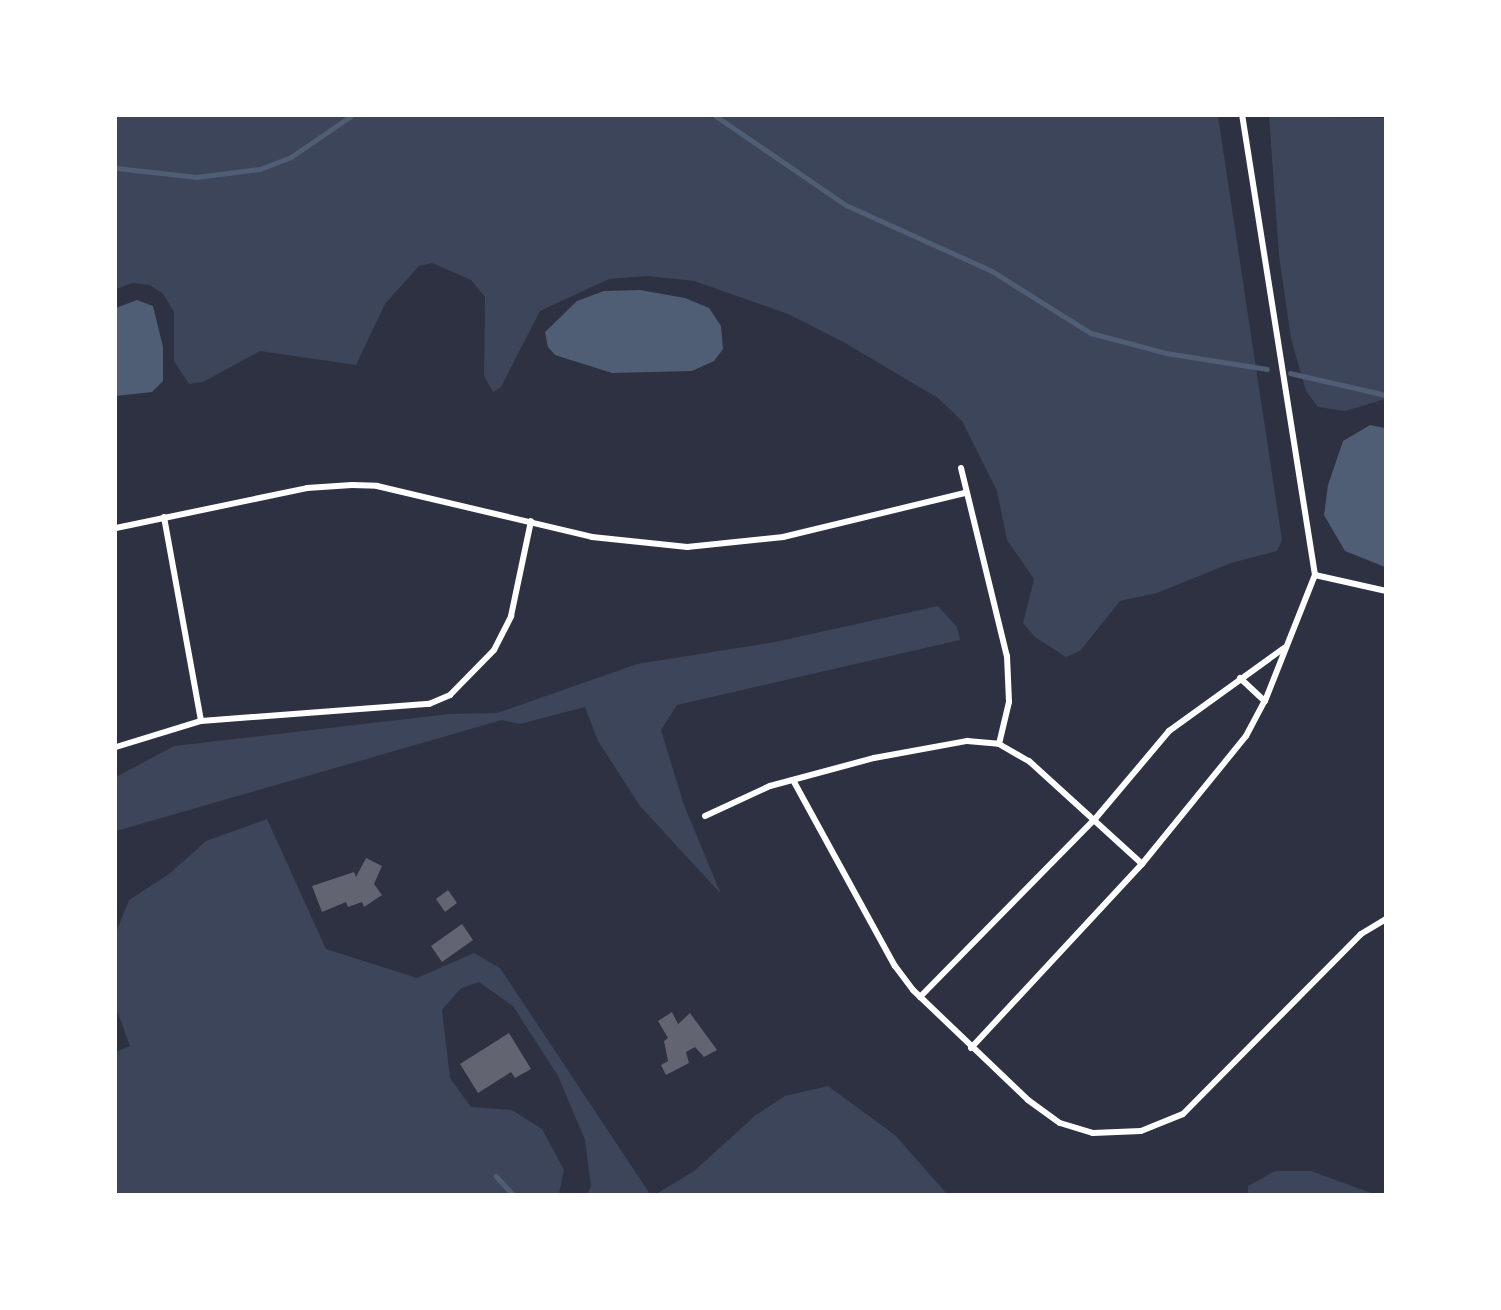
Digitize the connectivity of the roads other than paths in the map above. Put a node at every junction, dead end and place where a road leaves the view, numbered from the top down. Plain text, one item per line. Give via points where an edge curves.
1 (1242, 116) edge
2 (961, 468) dead end
3 (965, 493) junction
4 (164, 517) junction
5 (531, 521) junction
6 (116, 528) edge
7 (1315, 575) junction
8 (1385, 592) edge
9 (1286, 647) junction
10 (1240, 678) junction
11 (1265, 701) junction
12 (201, 721) junction
13 (999, 744) junction
14 (116, 747) edge
15 (793, 780) junction
16 (705, 816) dead end
17 (1095, 819) junction
18 (1142, 864) junction
19 (1385, 919) edge
20 (920, 998) junction
21 (971, 1048) junction

1 - 7 street
2 - 3 street
3 - 5 street via 740,544 657,547
3 - 13 street via 1007,656 1009,702
4 - 5 street via 307,488 352,485 377,486
4 - 6 street
4 - 12 street
5 - 12 street via 511,616 494,650 450,695 429,704
7 - 8 street
7 - 9 street
9 - 10 street
9 - 11 street
10 - 11 street
10 - 17 street via 1169,731
11 - 18 street via 1246,736
12 - 14 street
13 - 15 street via 946,742
13 - 17 street via 1029,761
15 - 16 street via 747,794
15 - 20 street via 895,966
17 - 18 street
17 - 20 street
18 - 21 street
19 - 21 street via 1361,934 1203,1095 1164,1124 1141,1131 1093,1133 1060,1123
20 - 21 street

